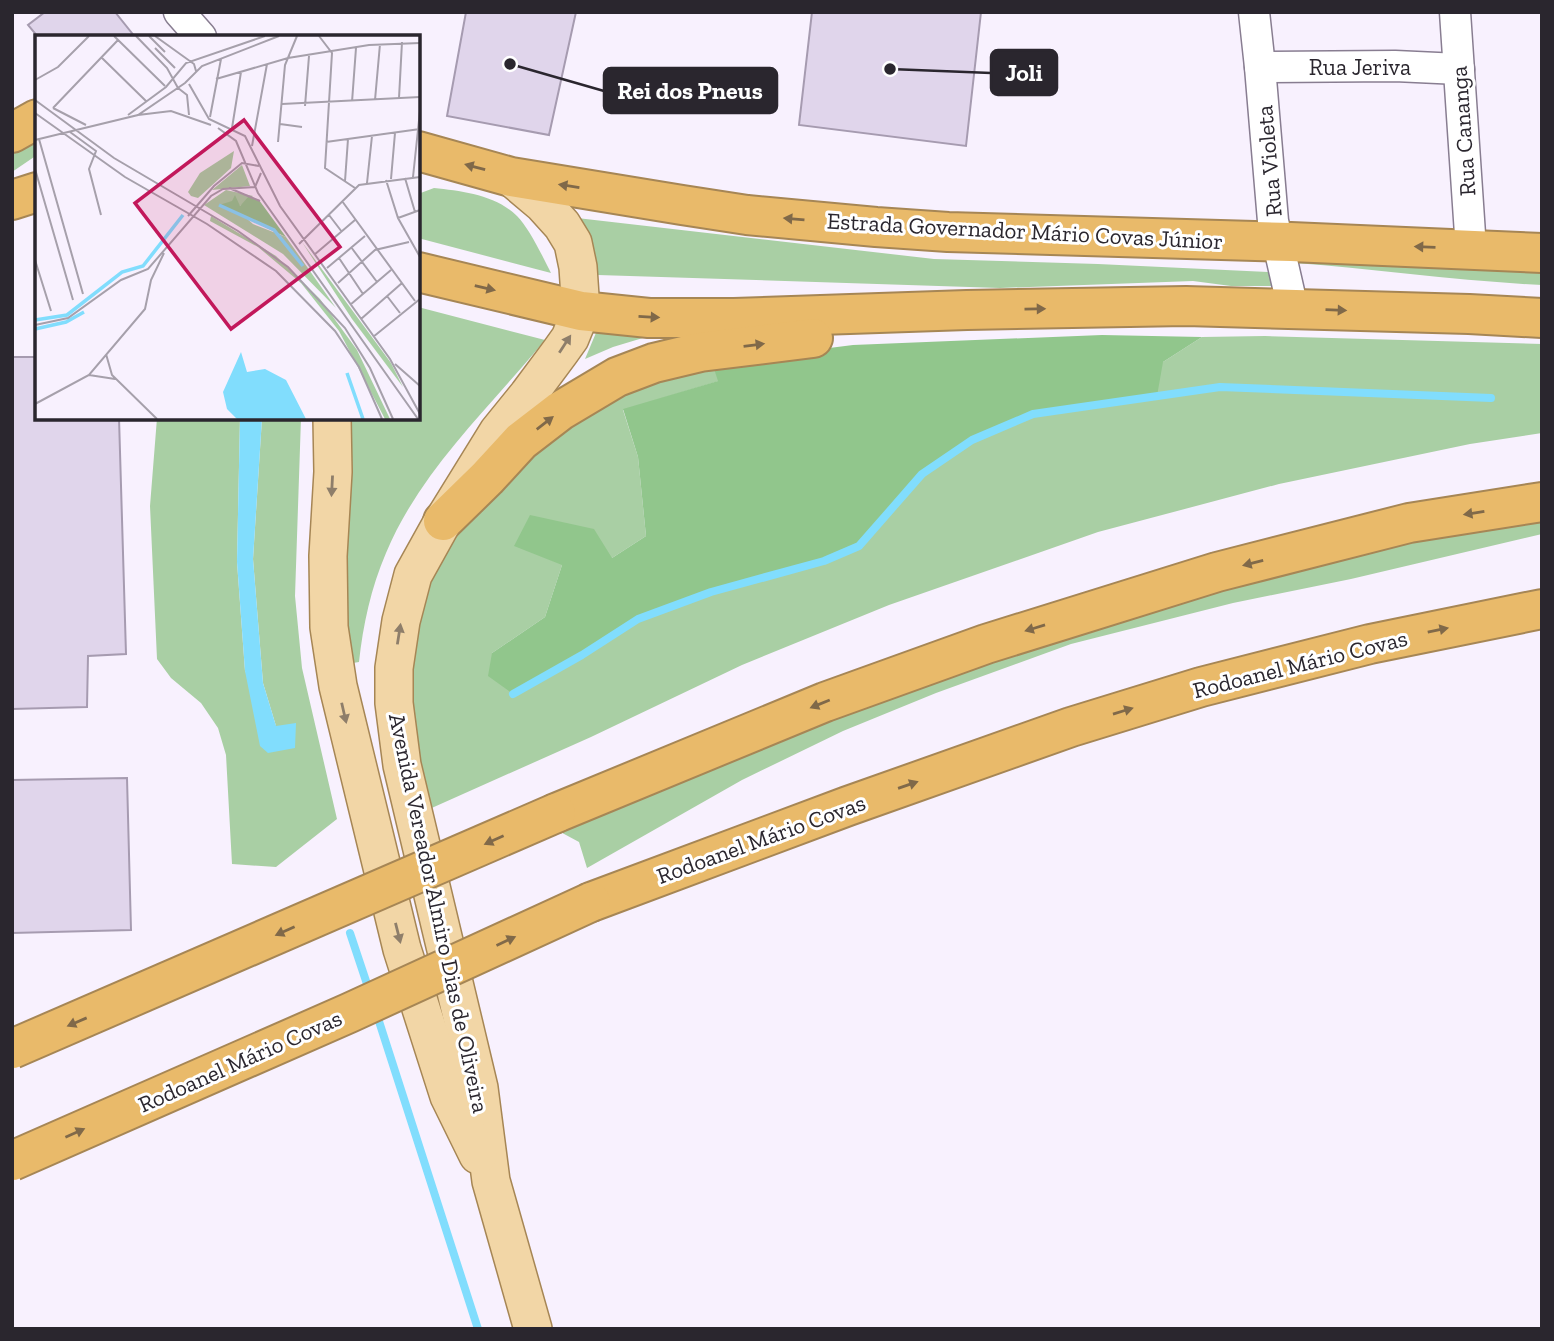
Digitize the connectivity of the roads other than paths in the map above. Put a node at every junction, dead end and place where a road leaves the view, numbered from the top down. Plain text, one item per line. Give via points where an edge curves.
1 (179, 12) edge
2 (1254, 12) edge
3 (1455, 12) edge
4 (199, 35) edge
5 (1261, 67) junction
6 (1459, 69) junction
7 (35, 120) edge
8 (12, 133) edge
9 (425, 158) edge
10 (511, 177) junction
11 (35, 192) edge
12 (12, 200) edge
13 (1279, 242) junction
14 (1471, 249) junction
15 (1542, 253) edge
16 (420, 272) edge
17 (1293, 309) junction
18 (967, 310) junction
19 (581, 311) junction
20 (1542, 318) edge
21 (332, 420) edge
22 (1542, 502) edge
23 (443, 521) junction
24 (1542, 609) edge
25 (12, 1049) edge
26 (12, 1161) edge
27 (491, 1181) junction
28 (533, 1329) edge

1 - 4 street
2 - 5 street, Rua Violeta
3 - 6 street, Rua Cananga
5 - 6 street, Rua Jeriva
5 - 13 street, Rua Violeta via 1273,222
6 - 14 street, Rua Cananga
7 - 8 highway
10 -> 9 highway, Estrada Governador Mário Covas Júnior
13 -> 10 highway, Estrada Governador Mário Covas Júnior via 876,227 747,215
10 - 19 main road, Avenida Vereador Almiro Dias de Oliveira via 543,204 573,243
11 - 12 highway
14 -> 13 highway, Estrada Governador Mário Covas Júnior
13 - 17 street, Rua Violeta
14 - 15 highway, Estrada Governador Mário Covas Júnior
16 -> 19 highway
18 -> 17 highway
17 -> 20 highway
19 -> 18 highway via 697,318
23 -> 18 highway via 521,442 560,411 617,377 700,352 832,335
23 -> 19 main road, Avenida Vereador Almiro Dias de Oliveira via 498,432 570,338
21 -> 27 main road, Avenida Vereador Almiro Dias de Oliveira via 329,627 338,686 402,949 449,1096
22 -> 25 highway, bridge via 1409,523 1217,572 986,644 825,702 556,813
27 -> 23 main road, Avenida Vereador Almiro Dias de Oliveira via 479,1088 402,765 394,703 394,668 413,575
26 -> 24 highway, Rodoanel Mário Covas, bridge via 591,902 848,806 1201,687 1370,644
27 - 28 main road, Avenida Vereador Almiro Dias de Oliveira

